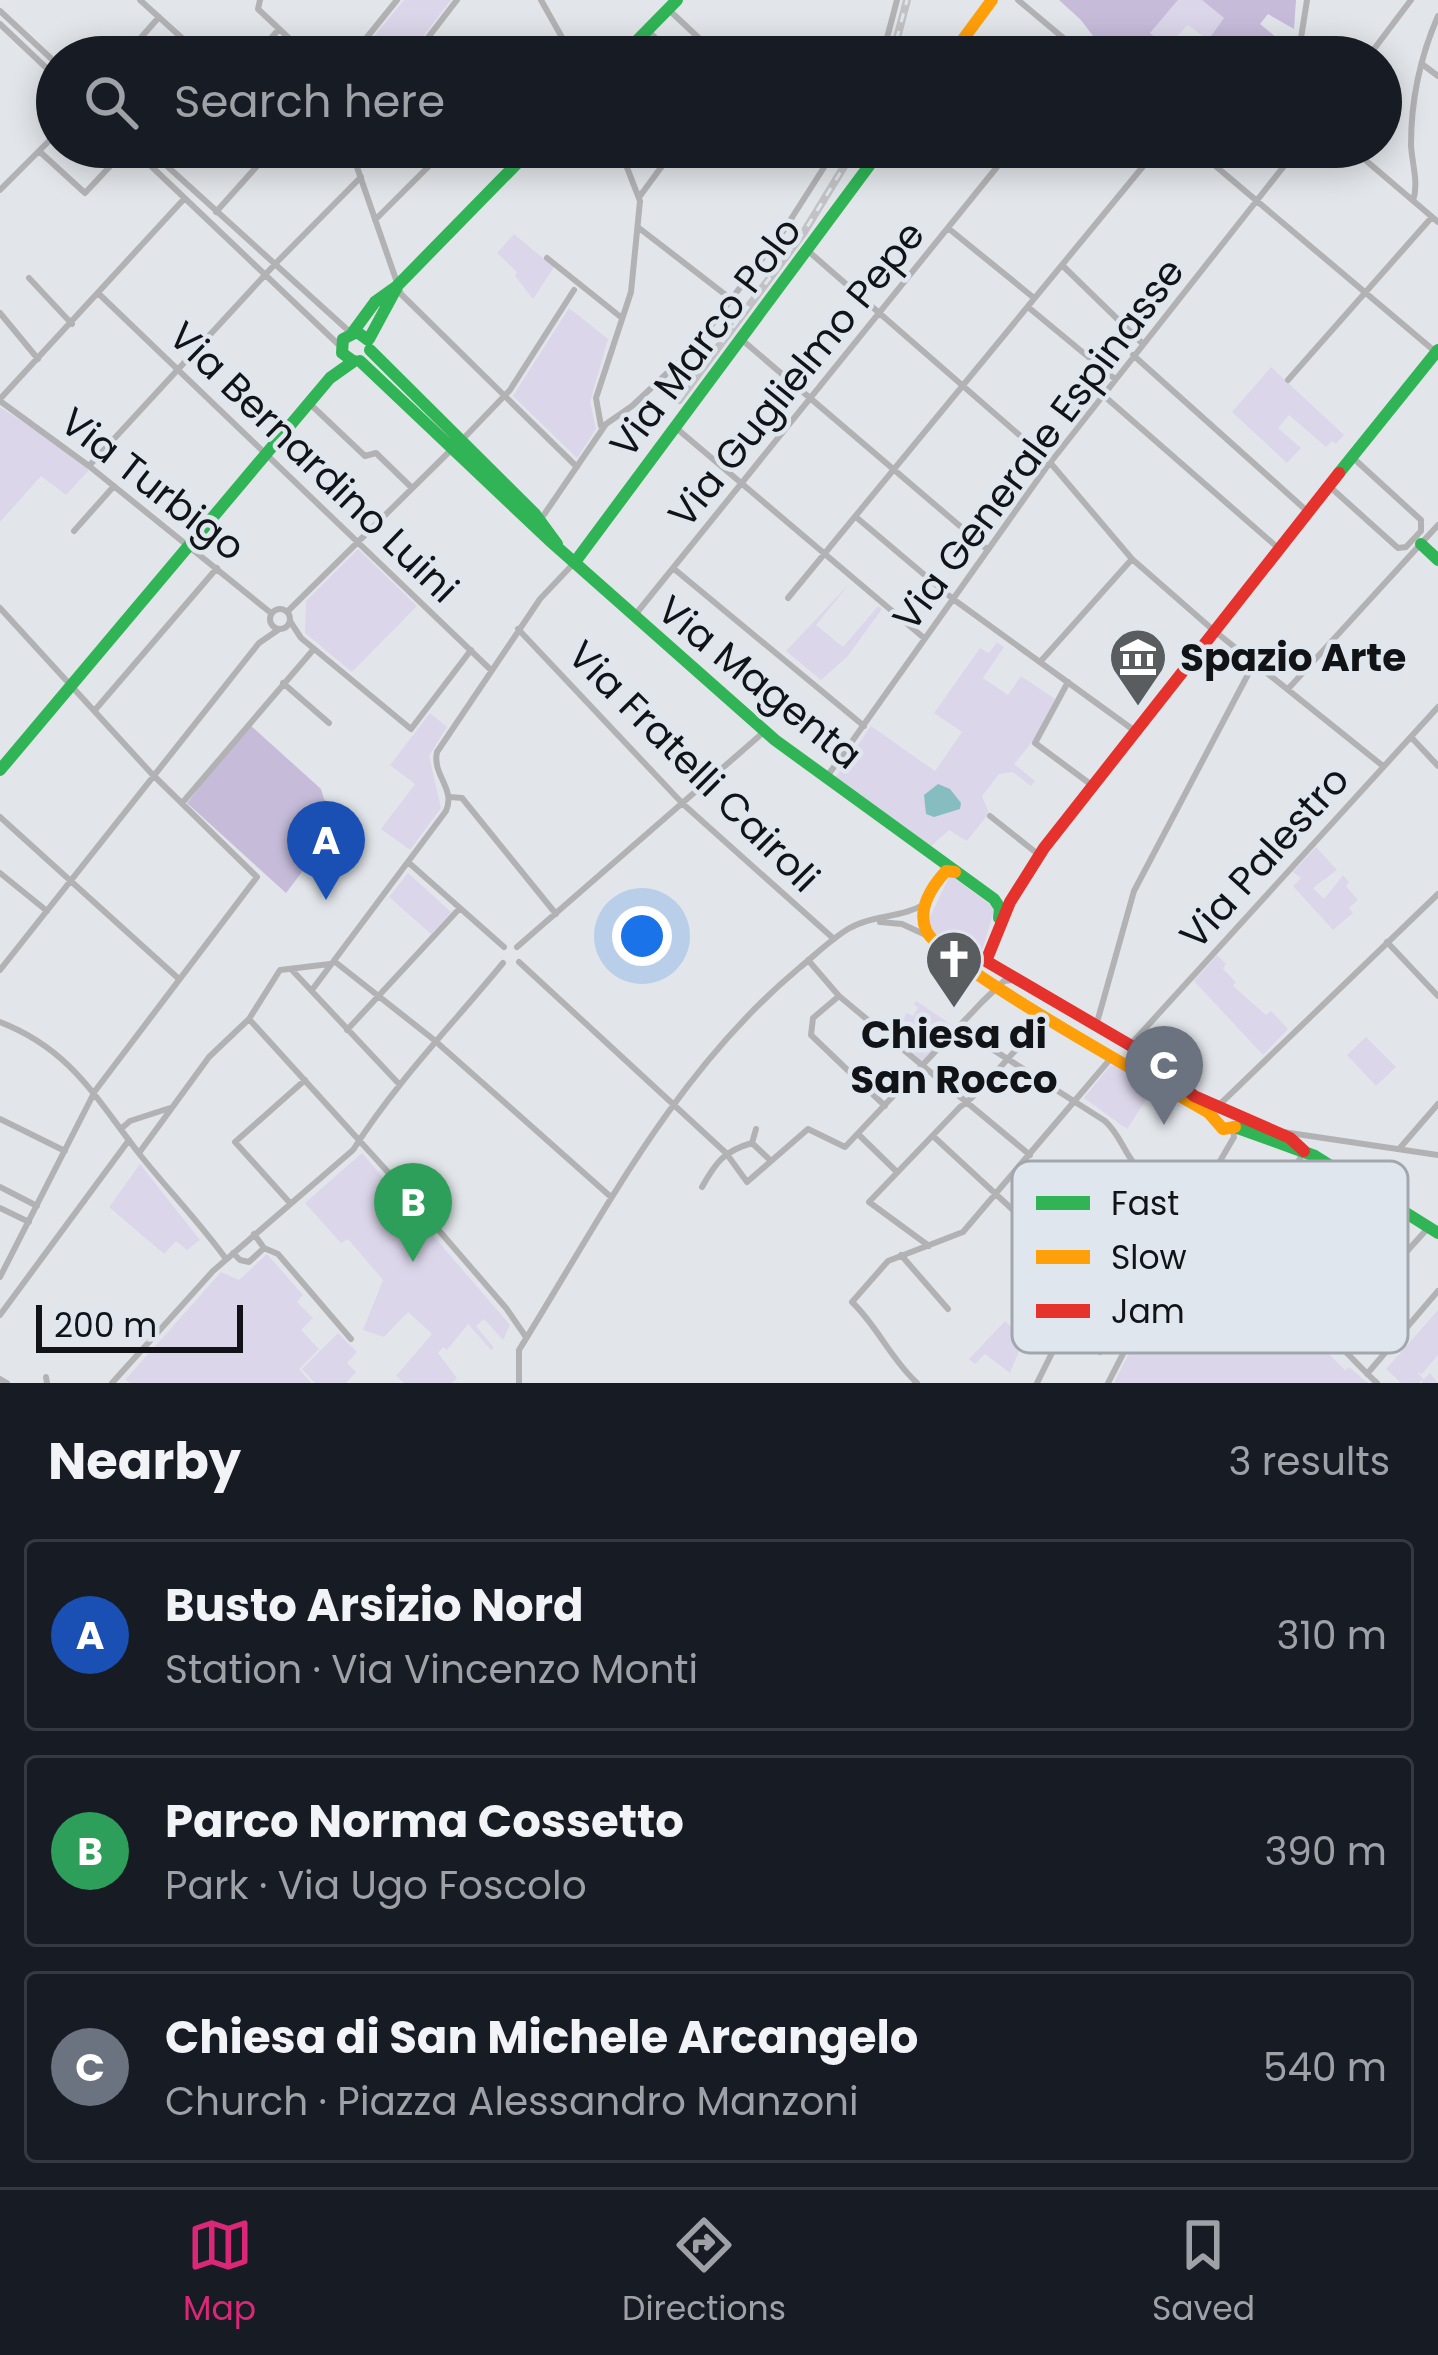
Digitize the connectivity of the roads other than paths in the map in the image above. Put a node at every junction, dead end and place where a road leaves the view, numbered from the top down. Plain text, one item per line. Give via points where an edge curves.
1 (140, 0) edge
2 (260, 0) edge
3 (397, 0) edge
4 (457, 0) edge
5 (541, 0) edge
6 (897, 0) edge
7 (992, 0) edge
8 (1018, 0) edge
9 (1307, 0) edge
10 (1411, 0) edge
11 (673, 5) edge
12 (0, 11) edge
13 (1438, 16) edge
14 (159, 17) junction
15 (0, 24) edge
16 (279, 29) junction
17 (647, 30) junction
18 (142, 36) edge
19 (180, 36) edge
20 (273, 36) edge
21 (286, 36) edge
22 (368, 36) edge
23 (429, 36) edge
24 (561, 36) edge
25 (641, 36) edge
26 (653, 36) edge
27 (700, 36) edge
28 (888, 36) edge
29 (965, 36) edge
30 (1061, 36) edge
31 (1301, 36) edge
32 (1384, 36) edge
33 (36, 44) edge
34 (36, 58) edge
35 (1420, 63) junction
36 (1438, 76) edge
37 (36, 154) edge
38 (58, 168) edge
39 (109, 168) edge
40 (155, 168) edge
41 (164, 168) edge
42 (255, 168) edge
43 (358, 168) edge
44 (427, 168) edge
45 (512, 168) edge
46 (628, 168) edge
47 (661, 168) edge
48 (824, 168) edge
49 (868, 168) edge
50 (996, 168) edge
51 (1142, 168) edge
52 (1218, 168) edge
53 (1283, 168) edge
54 (1374, 168) edge
55 (361, 177) junction
56 (0, 190) edge
57 (188, 195) junction
58 (640, 196) junction
59 (1258, 201) junction
60 (1413, 202) junction
61 (215, 212) junction
62 (375, 220) junction
63 (1435, 220) edge
64 (638, 227) junction
65 (948, 228) junction
66 (807, 250) junction
67 (547, 258) dead end
68 (1063, 265) junction
69 (273, 266) junction
70 (266, 274) junction
71 (29, 278) dead end
72 (396, 287) junction
73 (574, 290) dead end
74 (1365, 292) junction
75 (99, 295) junction
76 (1035, 298) junction
77 (731, 299) junction
78 (1028, 307) junction
79 (0, 313) edge
80 (880, 313) junction
81 (622, 318) junction
82 (72, 323) junction
83 (352, 333) junction
84 (741, 339) junction
85 (1142, 343) junction
86 (356, 352) junction
87 (1437, 352) edge
88 (1132, 355) junction
89 (38, 359) junction
90 (178, 369) junction
91 (1114, 379) junction
92 (1288, 380) dead end
93 (963, 386) junction
94 (1102, 395) junction
95 (505, 396) junction
96 (811, 398) junction
97 (0, 400) edge
98 (309, 403) junction
99 (675, 427) junction
100 (602, 429) junction
101 (457, 444) junction
102 (266, 454) junction
103 (1351, 456) junction
104 (1050, 463) junction
105 (89, 466) junction
106 (577, 466) junction
107 (895, 470) junction
108 (742, 483) junction
109 (1328, 485) junction
110 (114, 486) junction
111 (412, 488) junction
112 (1307, 511) junction
113 (856, 517) junction
114 (537, 523) junction
115 (1438, 525) edge
116 (74, 531) dead end
117 (1416, 541) junction
118 (358, 542) junction
119 (189, 545) junction
120 (1277, 547) junction
121 (988, 550) junction
122 (825, 554) junction
123 (1132, 559) junction
124 (1438, 560) edge
125 (575, 562) junction
126 (217, 568) junction
127 (673, 568) junction
128 (788, 598) dead end
129 (953, 599) junction
130 (0, 608) edge
131 (271, 613) junction
132 (288, 616) junction
133 (633, 617) junction
134 (518, 629) junction
135 (1212, 629) junction
136 (278, 630) junction
137 (926, 639) junction
138 (314, 648) junction
139 (471, 650) junction
140 (1040, 662) junction
141 (1254, 663) junction
142 (490, 670) junction
143 (1068, 682) junction
144 (283, 683) junction
145 (72, 684) junction
146 (1288, 689) junction
147 (1438, 707) edge
148 (95, 710) junction
149 (329, 723) dead end
150 (864, 726) junction
151 (765, 731) junction
152 (1135, 731) junction
153 (1411, 737) junction
154 (1383, 766) junction
155 (1438, 766) edge
156 (0, 770) edge
157 (155, 776) junction
158 (826, 778) junction
159 (1093, 786) junction
160 (450, 796) junction
161 (183, 802) junction
162 (682, 803) junction
163 (990, 816) dead end
164 (0, 817) edge
165 (933, 855) junction
166 (1040, 856) junction
167 (408, 862) junction
168 (956, 872) junction
169 (0, 874) edge
170 (939, 876) junction
171 (71, 882) junction
172 (1013, 892) junction
173 (1438, 894) edge
174 (994, 899) junction
175 (925, 904) junction
176 (459, 908) junction
177 (47, 911) junction
178 (556, 914) junction
179 (999, 918) junction
180 (871, 921) junction
181 (928, 936) junction
182 (834, 939) junction
183 (1387, 942) junction
184 (504, 947) junction
185 (517, 947) junction
186 (808, 960) junction
187 (334, 961) junction
188 (519, 962) junction
189 (503, 963) junction
190 (979, 964) junction
191 (290, 967) junction
192 (0, 970) edge
193 (179, 979) junction
194 (1022, 983) junction
195 (999, 989) junction
196 (313, 993) junction
197 (839, 995) junction
198 (380, 996) junction
199 (1438, 996) edge
200 (1037, 1012) junction
201 (249, 1019) junction
202 (1052, 1021) junction
203 (0, 1022) edge
204 (1096, 1026) junction
205 (959, 1028) junction
206 (347, 1030) junction
207 (1027, 1039) junction
208 (436, 1042) junction
209 (1131, 1044) junction
210 (1114, 1056) junction
211 (1007, 1060) junction
212 (1156, 1061) junction
213 (922, 1067) junction
214 (1143, 1072) junction
215 (305, 1079) junction
216 (400, 1084) junction
217 (95, 1091) junction
218 (1076, 1101) junction
219 (672, 1102) junction
220 (966, 1102) junction
221 (1438, 1104) edge
222 (173, 1106) junction
223 (885, 1106) junction
224 (152, 1114) junction
225 (0, 1119) edge
226 (1227, 1121) junction
227 (121, 1129) junction
228 (157, 1129) junction
229 (756, 1129) dead end
230 (1274, 1130) junction
231 (858, 1134) junction
232 (933, 1136) junction
233 (359, 1138) junction
234 (129, 1140) junction
235 (752, 1143) junction
236 (1399, 1149) junction
237 (65, 1151) junction
238 (1304, 1151) junction
239 (726, 1153) junction
240 (139, 1154) junction
241 (1030, 1155) junction
242 (1438, 1155) edge
243 (771, 1161) junction
244 (1025, 1161) edge
245 (1132, 1161) edge
246 (1219, 1161) edge
247 (1299, 1161) edge
248 (1322, 1161) edge
249 (897, 1172) junction
250 (1012, 1176) edge
251 (702, 1186) dead end
252 (0, 1187) edge
253 (996, 1195) junction
254 (611, 1197) junction
255 (290, 1203) junction
256 (37, 1206) junction
257 (0, 1208) edge
258 (1012, 1209) edge
259 (1408, 1212) edge
260 (29, 1222) junction
261 (1435, 1231) edge
262 (254, 1234) junction
263 (928, 1246) junction
264 (264, 1248) junction
265 (901, 1255) junction
266 (229, 1256) junction
267 (1408, 1258) edge
268 (0, 1277) edge
269 (1438, 1291) edge
270 (948, 1309) dead end
271 (0, 1315) edge
272 (1408, 1326) edge
273 (526, 1338) junction
274 (352, 1339) dead end
275 (1051, 1353) edge
276 (1123, 1353) edge
277 (1346, 1353) edge
278 (1384, 1353) edge
279 (1367, 1373) junction
280 (112, 1383) edge
281 (520, 1383) edge
282 (916, 1383) edge
283 (1037, 1383) edge
284 (1108, 1383) edge
285 (1377, 1383) edge

1 - 14 street
2 - 16 street via 258,9
3 - 22 street
4 - 23 street
5 - 24 street
6 - 28 street
7 - 29 street
8 - 30 street
9 - 31 street
10 - 32 street
11 - 17 street
11 - 27 street
12 - 33 street
13 - 35 street
14 - 18 street
14 - 19 street
15 - 34 street
16 - 20 street
16 - 21 street
17 - 25 street
17 - 26 street
35 - 36 street
35 - 60 street
37 - 56 street
38 - 39 street via 85,193
40 - 57 street, Via Magenta
41 - 57 street, Via Magenta
42 - 61 street
43 - 55 street
44 - 62 street
45 - 72 street
46 - 58 street
47 - 58 street
48 - 77 street
49 - 66 street, Via Marco Polo
50 - 65 street, Via Guglielmo Pepe
51 - 68 street
52 - 59 street
53 - 59 street, Via Generale Espinasse
54 - 60 street
55 - 62 street
55 - 69 street
57 - 61 street, Via Magenta
57 - 70 street, Via Magenta
57 - 75 street
58 - 64 street
59 - 74 street
59 - 85 street, Via Generale Espinasse
60 - 63 street
61 - 69 street, Via Magenta
62 - 72 street
63 - 74 street
64 - 77 street
64 - 81 street
65 - 76 street
65 - 80 street, Via Guglielmo Pepe
66 - 80 street
66 - 84 street, Via Marco Polo
67 - 81 street
68 - 76 street
68 - 85 street
69 - 70 street
69 - 83 street, Via Magenta
70 - 86 street, Via Magenta
70 - 90 street
71 - 82 street
72 - 83 street
72 - 86 street
72 - 95 street
73 - 95 street
74 - 87 street
74 - 92 street
75 - 82 street
75 - 90 street, Via Bernardino Luini
76 - 78 street
77 - 100 street via 689,352
78 - 91 street
78 - 93 street
79 - 89 street
80 - 93 street
80 - 96 street, Via Guglielmo Pepe
81 - 100 street via 596,398
82 - 89 street
83 - 86 street
84 - 96 street
84 - 99 street, Via Marco Polo
85 - 88 street, Via Generale Espinasse
86 - 98 street
86 - 101 street, Via Magenta
87 - 103 street
88 - 91 street, Via Generale Espinasse
88 - 112 street
89 - 97 street
90 - 102 street, Via Bernardino Luini
90 - 105 street
91 - 94 street, Via Generale Espinasse
93 - 104 street
93 - 107 street
94 - 104 street, Via Generale Espinasse
94 - 120 street
95 - 101 street
95 - 106 street
96 - 107 street
96 - 108 street, Via Guglielmo Pepe
97 - 105 street, Via Turbigo
98 - 102 street
98 - 111 street
99 - 108 street
99 - 125 street, Via Marco Polo
100 - 106 street
101 - 111 street
101 - 114 street, Via Magenta
102 - 118 street, Via Bernardino Luini
102 - 119 street
103 - 109 street
103 - 117 street via 1421,520
104 - 121 street, Via Generale Espinasse
104 - 123 street
105 - 110 street, Via Turbigo
106 - 114 street
107 - 113 street
107 - 121 street
108 - 122 street
108 - 127 street, Via Guglielmo Pepe
109 - 112 street
109 - 117 street via 1398,548
110 - 116 street
110 - 119 street, Via Turbigo
111 - 118 street
112 - 120 street
113 - 122 street
113 - 129 street
114 - 125 street, Via Magenta
115 - 117 street
117 - 124 street
117 - 146 street
118 - 132 street
118 - 139 street, Via Bernardino Luini
119 - 126 street, Via Turbigo
119 - 145 street
120 - 135 street
121 - 129 street, Via Generale Espinasse
122 - 128 street
122 - 137 street
123 - 135 street
123 - 140 street
125 - 133 street, Via Magenta
125 - 134 street
126 - 131 street, Via Turbigo
126 - 148 street
127 - 133 street, Via Guglielmo Pepe
127 - 150 street
129 - 137 street, Via Generale Espinasse
129 - 140 street
130 - 145 street
131 - 132 street
131 - 136 street
132 - 136 street
132 - 138 street
133 - 151 street, Via Magenta
134 - 142 street
134 - 162 street, Via Fratelli Cairoli
135 - 141 street
135 - 152 street
136 - 157 street
137 - 150 street, Via Generale Espinasse
138 - 139 street via 411,729
138 - 144 street
139 - 142 street, Via Bernardino Luini
140 - 143 street
141 - 146 street
141 - 204 street via 1134,891
142 - 160 street via 435,755
143 - 152 street
143 - 159 street via 1035,743
144 - 149 street
144 - 161 street
145 - 148 street
145 - 156 street
146 - 154 street
147 - 153 street, Via Palestro
148 - 157 street
150 - 158 street, Via Generale Espinasse
151 - 158 street, Via Magenta
151 - 162 street
152 - 159 street
153 - 154 street, Via Palestro
153 - 155 street
154 - 209 street, Via Palestro
157 - 161 street
157 - 171 street
158 - 165 street, Via Magenta
159 - 166 street
160 - 167 street
160 - 178 street via 462,798
161 - 193 street via 257,877
162 - 178 street
162 - 182 street, Via Fratelli Cairoli
163 - 166 street
164 - 171 street
165 - 168 street, Via Magenta
165 - 170 street
166 - 172 street
167 - 176 street
167 - 187 street
168 - 170 street
168 - 174 street, Via Magenta
169 - 177 street
170 - 175 street
171 - 177 street
171 - 193 street
172 - 174 street
172 - 179 street
173 - 183 street
174 - 179 street
175 - 180 street
175 - 181 street
176 - 184 street
176 - 198 street
177 - 192 street
178 - 185 street
179 - 190 street
180 - 181 street
180 - 182 street
181 - 190 street
182 - 186 street
183 - 199 street
183 - 226 street
184 - 185 street
184 - 189 street
185 - 188 street
186 - 197 street
186 - 219 street via 752,1009
187 - 191 street
187 - 196 street
187 - 198 street
188 - 189 street
188 - 219 street
189 - 208 street
190 - 194 street
190 - 195 street
191 - 196 street
191 - 201 street
193 - 217 street
194 - 195 street via 1008,979
194 - 204 street
195 - 200 street
195 - 205 street
196 - 206 street
197 - 213 street
197 - 223 street via 809,1026 819,1046
198 - 206 street
198 - 208 street
200 - 202 street
200 - 207 street
201 - 215 street
201 - 222 street
202 - 207 street
202 - 210 street
203 - 217 street via 40,1040
204 - 209 street
205 - 211 street
205 - 213 street
206 - 216 street
207 - 211 street
208 - 216 street
208 - 254 street
209 - 212 street
210 - 214 street
210 - 218 street
211 - 218 street
211 - 220 street
212 - 214 street via 1157,1070
212 - 226 street
213 - 220 street
213 - 223 street
214 - 226 street
215 - 233 street
215 - 255 street via 235,1143
216 - 233 street
217 - 227 street
217 - 237 street
218 - 241 street
218 - 245 street via 1116,1131
219 - 239 street
219 - 254 street
220 - 232 street
220 - 241 street
221 - 236 street
222 - 224 street
222 - 228 street
223 - 231 street
224 - 227 street
224 - 228 street
225 - 237 street
226 - 230 street
226 - 238 street
226 - 246 street via 1234,1137
227 - 234 street
228 - 240 street
229 - 235 street
230 - 236 street
230 - 238 street
231 - 243 street via 845,1148 810,1129
231 - 249 street
232 - 249 street
232 - 253 street
233 - 255 street
233 - 273 street
234 - 240 street
234 - 271 street
235 - 239 street
235 - 243 street
236 - 242 street
237 - 256 street
238 - 247 street
238 - 248 street
239 - 243 street via 747,1182
239 - 251 street
240 - 266 street
241 - 244 street
249 - 263 street via 869,1202
250 - 253 street
252 - 256 street
253 - 258 street
253 - 263 street via 959,1236
254 - 273 street
255 - 262 street
256 - 260 street
257 - 260 street
259 - 261 street
260 - 268 street
261 - 267 street
262 - 264 street
262 - 266 street
263 - 265 street
264 - 266 street via 249,1262
264 - 274 street
265 - 270 street
265 - 282 street via 852,1302
266 - 280 street
269 - 272 street
273 - 281 street via 516,1356
275 - 283 street
276 - 284 street
277 - 279 street
278 - 279 street
279 - 285 street

